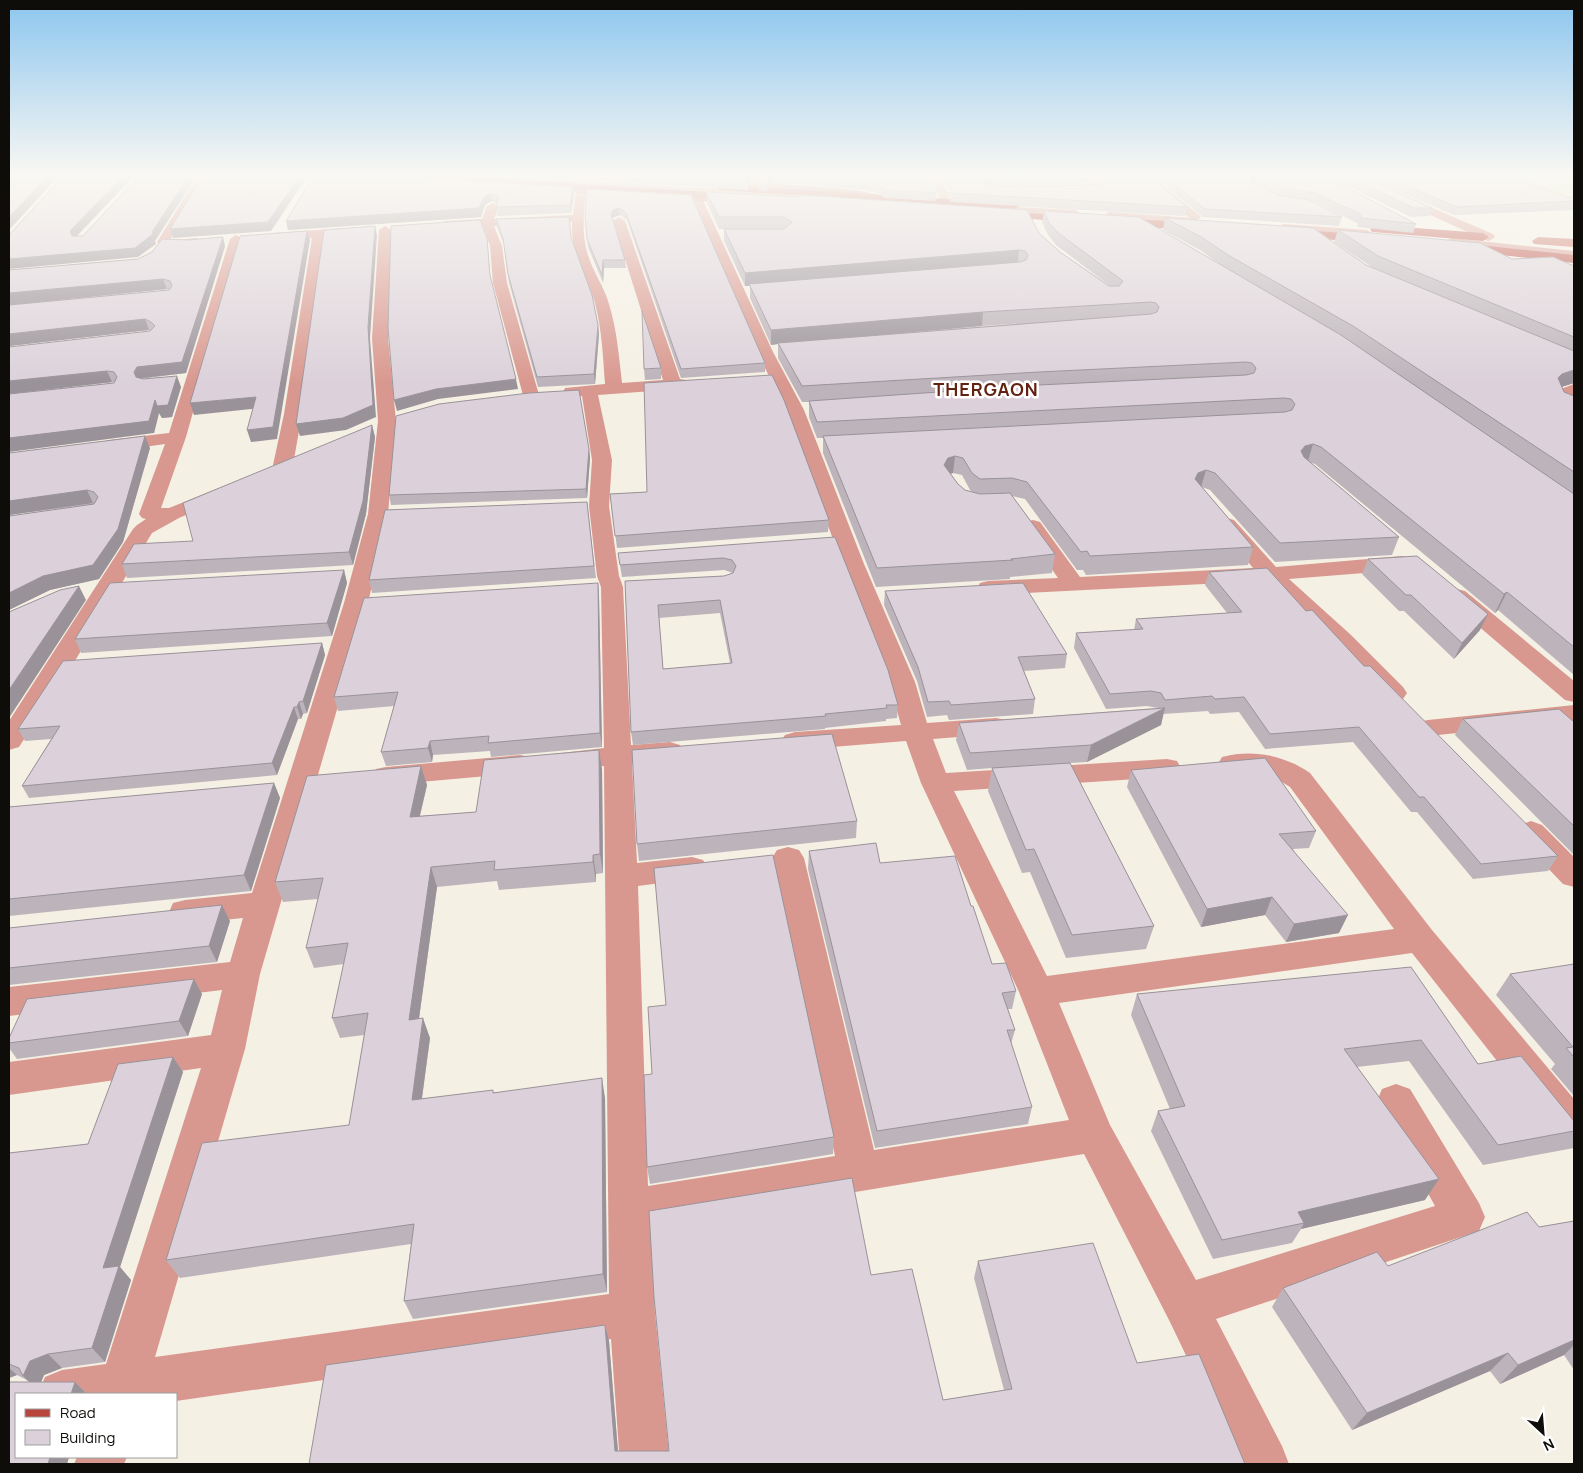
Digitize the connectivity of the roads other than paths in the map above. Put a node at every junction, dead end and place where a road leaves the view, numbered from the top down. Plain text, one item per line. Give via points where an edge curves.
1 (241, 246) edge
2 (317, 246) edge
3 (388, 246) edge
4 (496, 246) edge
5 (580, 246) edge
6 (627, 246) edge
7 (724, 246) edge
8 (1330, 246) edge
9 (1436, 246) edge
10 (1483, 246) edge
11 (1338, 251) edge
12 (1529, 254) junction
13 (1574, 254) edge
14 (1544, 256) joint
15 (1572, 264) edge
16 (692, 383) edge
17 (673, 384) junction
18 (601, 389) junction
19 (1574, 389) edge
20 (1574, 408) edge
21 (177, 437) junction
22 (828, 445) edge
23 (808, 446) junction
24 (88, 448) edge
25 (266, 473) edge
26 (232, 488) edge
27 (1214, 509) edge
28 (1021, 510) edge
29 (172, 514) junction
30 (1394, 543) edge
31 (1426, 570) junction
32 (1270, 574) junction
33 (1074, 584) junction
34 (136, 586) edge
35 (107, 587) junction
36 (82, 590) dead end
37 (967, 590) edge
38 (89, 662) edge
39 (60, 664) junction
40 (1574, 694) edge
41 (1574, 713) edge
42 (1417, 717) junction
43 (1021, 724) edge
44 (916, 731) junction
45 (9, 740) edge
46 (766, 744) edge
47 (1447, 747) edge
48 (696, 749) edge
49 (617, 756) junction
50 (361, 779) edge
51 (935, 783) junction
52 (1514, 815) edge
53 (788, 858) dead end
54 (720, 865) edge
55 (622, 876) junction
56 (1574, 876) edge
57 (263, 904) junction
58 (156, 915) edge
59 (1420, 939) junction
60 (243, 974) junction
61 (1037, 992) junction
62 (9, 1001) edge
63 (226, 1049) junction
64 (9, 1078) edge
65 (1396, 1101) dead end
66 (1574, 1128) edge
67 (1094, 1134) junction
68 (859, 1172) junction
69 (628, 1209) junction
70 (1186, 1306) junction
71 (632, 1313) junction
72 (121, 1390) edge
73 (77, 1393) edge
74 (645, 1464) edge
75 (1264, 1464) edge

1 - 21 street via 185,380
2 - 25 street via 293,414 292,462
3 - 57 street via 380,338 388,514 360,588 333,646 302,784
4 - 18 street via 521,396
5 - 18 street via 599,293 609,337
6 - 17 street
7 - 23 street via 775,351 770,378 804,410
8 - 11 street
9 - 12 main road
10 - 13 lane
12 - 14 main road
12 - 15 street
14 - 15 street
16 - 17 street
17 - 18 street
18 - 49 street via 602,460 589,507 613,574
19 - 20 street via 1562,395 1564,402
21 - 24 street
21 - 29 street via 149,514
22 - 23 street
23 - 44 street via 834,541 877,596
26 - 29 street
27 - 32 street
28 - 33 street
29 - 35 street via 144,529
30 - 31 street
31 - 32 street
31 - 40 street
32 - 33 street
32 - 42 street via 1342,640
33 - 37 street
34 - 35 street
35 - 36 street
35 - 39 street
38 - 39 street
39 - 45 street
41 - 42 street
42 - 47 street
43 - 44 street
44 - 46 street
44 - 51 street
48 - 49 street
49 - 50 street
49 - 55 street
51 - 59 street via 1263,762 1284,768 1300,780
51 - 61 street
52 - 56 street
53 - 68 street
54 - 55 street
55 - 69 street
57 - 58 street
57 - 60 street
59 - 61 street
59 - 66 street
60 - 62 street
60 - 63 street
61 - 67 street
63 - 64 street
63 - 72 street
65 - 70 street via 1464,1217
67 - 68 street
67 - 70 street
68 - 69 street
69 - 71 street
70 - 75 street
71 - 72 street
71 - 74 street
72 - 73 street

